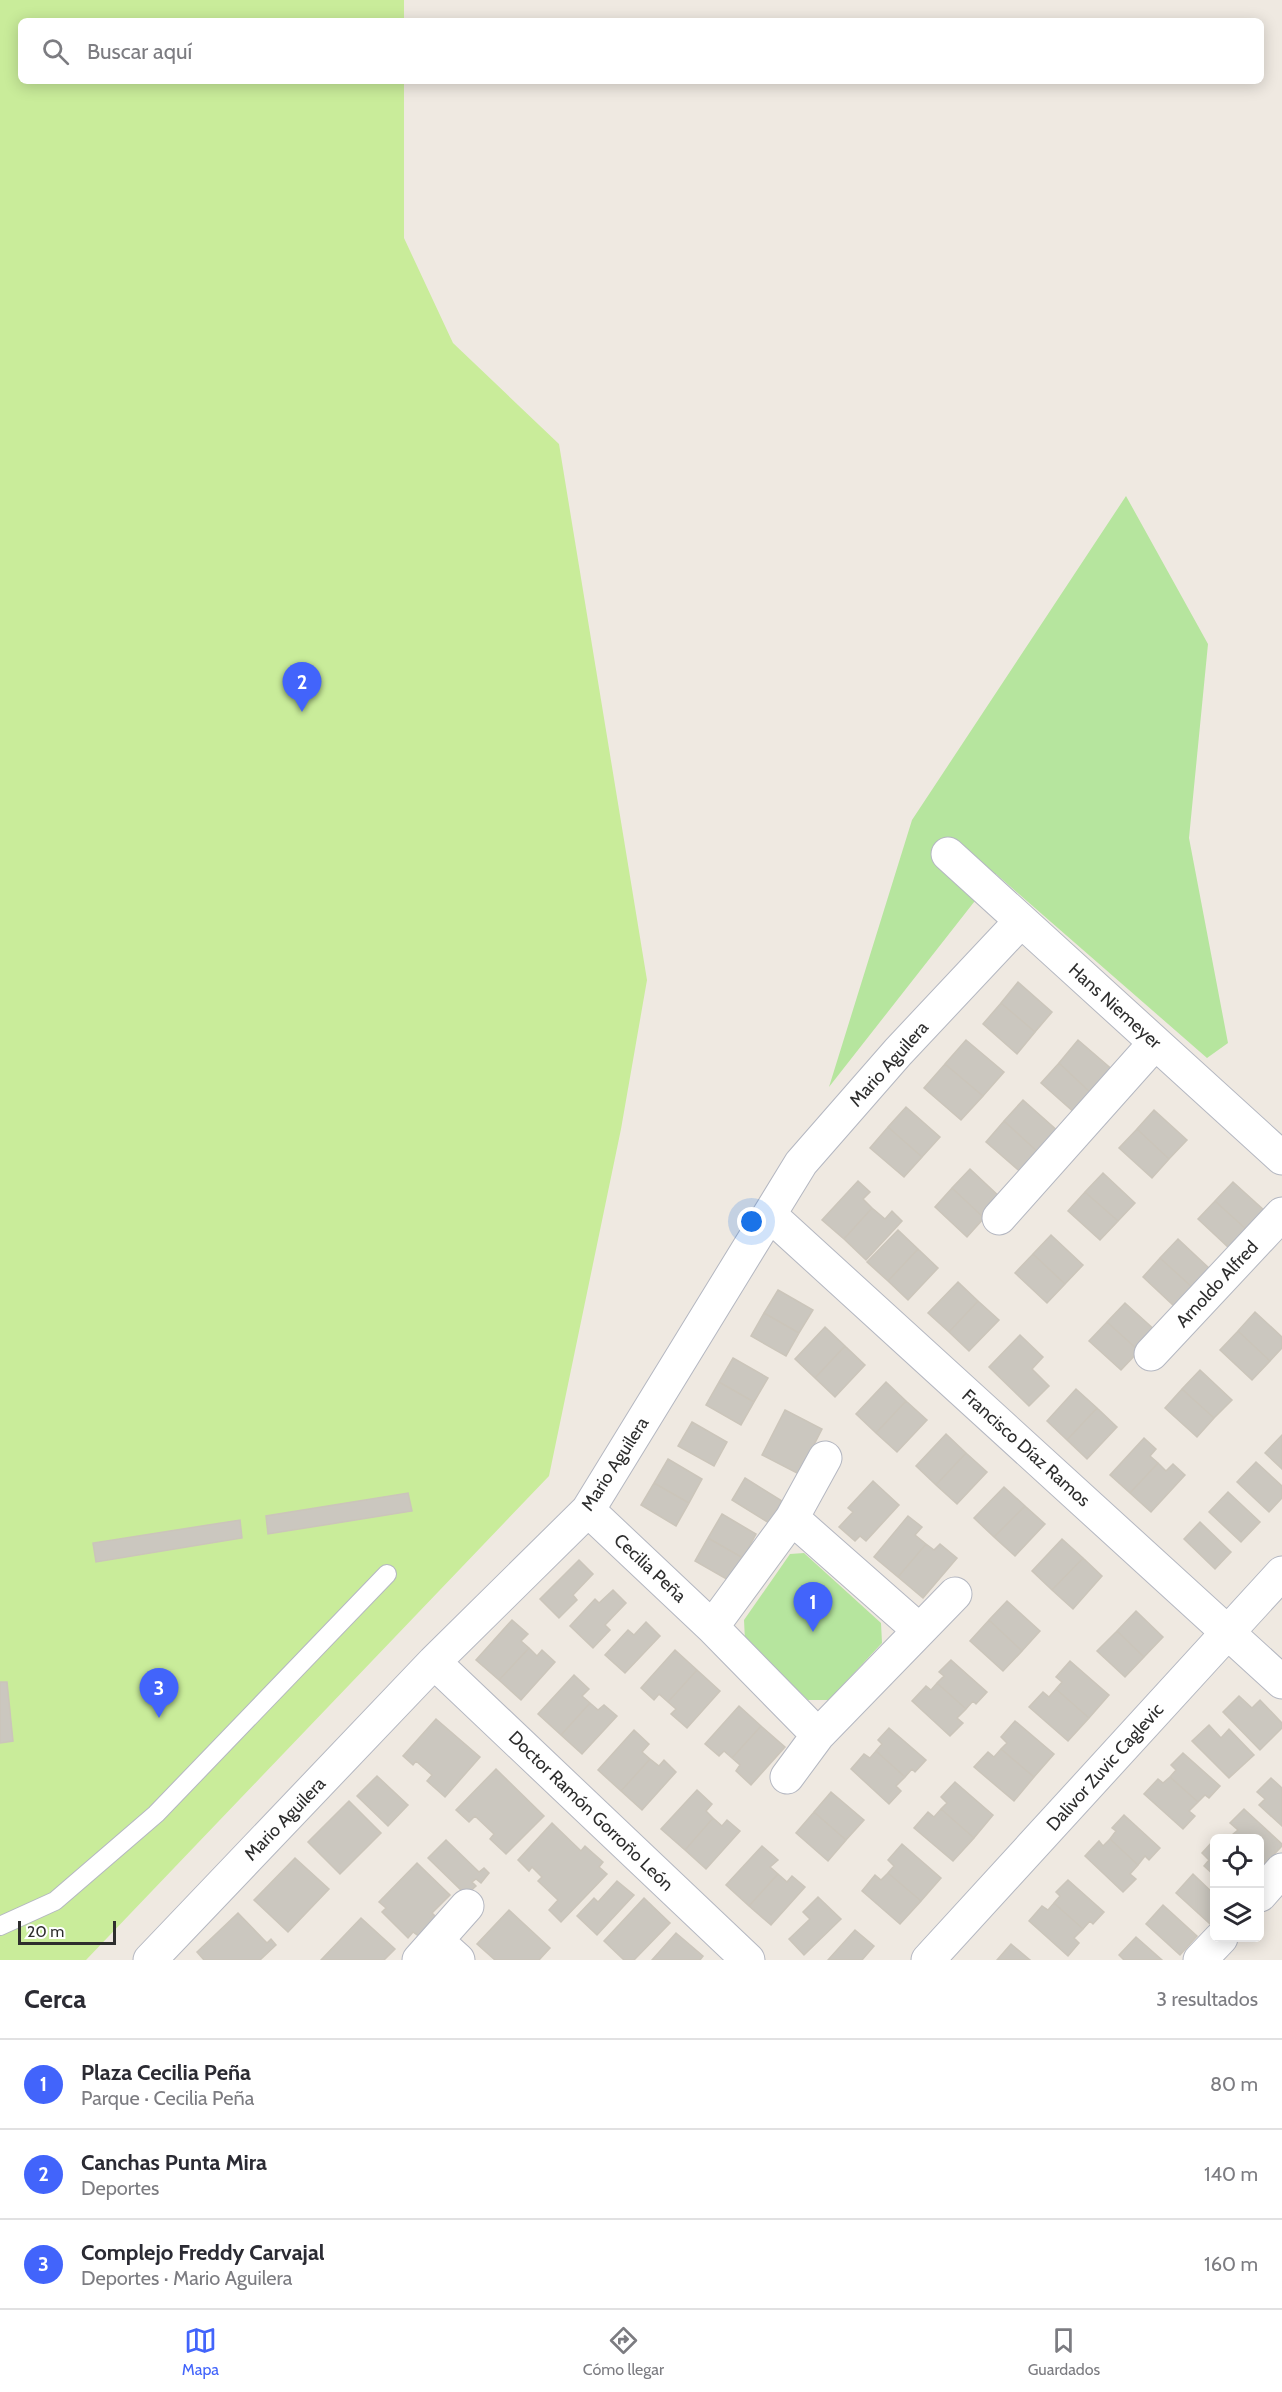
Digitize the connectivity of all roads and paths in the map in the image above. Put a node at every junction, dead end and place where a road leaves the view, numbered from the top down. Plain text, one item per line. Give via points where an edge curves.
1 (948, 854) dead end
2 (1021, 921) junction
3 (1155, 1043) junction
4 (1282, 1158) edge
5 (1282, 1214) edge
6 (770, 1215) junction
7 (999, 1218) dead end
8 (1151, 1354) dead end
9 (825, 1458) dead end
10 (588, 1510) junction
11 (792, 1518) junction
12 (387, 1574) dead end
13 (1282, 1574) edge
14 (955, 1594) dead end
15 (712, 1627) junction
16 (919, 1630) junction
17 (1228, 1632) junction
18 (434, 1662) junction
19 (1282, 1682) edge
20 (818, 1736) junction
21 (788, 1777) dead end
22 (1282, 1870) edge
23 (1264, 1890) edge
24 (467, 1906) dead end
25 (0, 1926) edge
26 (1217, 1942) edge
27 (438, 1954) edge
28 (150, 1960) edge
29 (748, 1960) edge
30 (928, 1960) edge
31 (1200, 1960) edge

1 - 2 street, Hans Niemeyer
2 - 3 street, Hans Niemeyer
2 - 6 street, Mario Aguilera via 801,1163
3 - 4 street, Hans Niemeyer
3 - 7 street
5 - 8 street, Arnoldo Alfred
6 - 10 street, Mario Aguilera
6 - 17 street, Francisco Díaz Ramos
9 - 11 street
10 - 15 street, Cecilia Peña
10 - 18 street, Mario Aguilera
11 - 15 street
11 - 16 street
12 - 25 lane via 156,1814 56,1901
13 - 17 street, Dalivor Zuvic Caglevic
14 - 16 street
15 - 20 street, Cecilia Peña
16 - 20 street
17 - 19 street, Francisco Díaz Ramos
17 - 30 street, Dalivor Zuvic Caglevic
18 - 28 street, Mario Aguilera
18 - 29 street, Doctor Ramón Gorroño León
20 - 21 street
22 - 23 street
24 - 27 street
26 - 31 street

